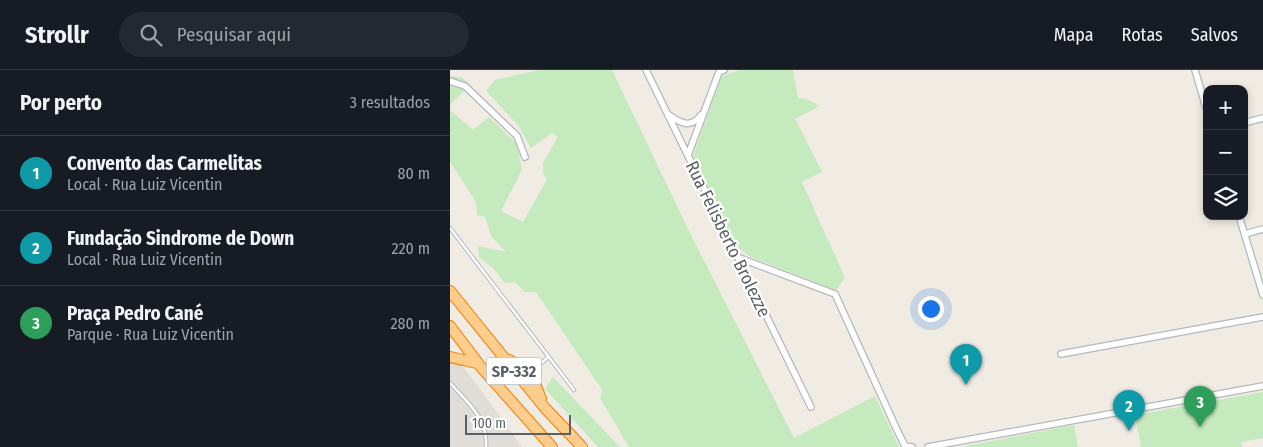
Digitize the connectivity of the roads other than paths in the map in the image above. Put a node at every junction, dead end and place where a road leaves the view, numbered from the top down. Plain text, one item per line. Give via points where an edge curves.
1 (646, 70) edge
2 (1195, 70) edge
3 (720, 71) edge
4 (450, 81) edge
5 (1203, 97) edge
6 (705, 110) junction
7 (667, 114) junction
8 (1263, 118) edge
9 (1248, 122) edge
10 (525, 156) dead end
11 (688, 156) junction
12 (1240, 220) edge
13 (450, 228) edge
14 (1263, 229) edge
15 (1245, 234) junction
16 (737, 257) junction
17 (450, 290) edge
18 (1263, 295) edge
19 (1263, 317) edge
20 (450, 326) edge
21 (500, 354) junction
22 (1061, 354) dead end
23 (450, 357) edge
24 (548, 357) junction
25 (478, 362) junction
26 (534, 369) junction
27 (450, 383) edge
28 (1263, 386) edge
29 (574, 390) dead end
30 (811, 407) dead end
31 (545, 408) junction
32 (486, 447) edge
33 (552, 447) edge
34 (582, 447) edge
35 (912, 447) edge
36 (928, 447) edge

1 - 7 street, Rua Felisberto Brolezze
2 - 5 street
3 - 6 street
4 - 10 street via 465,86 518,136
6 - 7 street via 698,120 689,124 680,123
6 - 11 street
7 - 11 street, Rua Felisberto Brolezze
8 - 9 street
11 - 16 street, Rua Felisberto Brolezze
12 - 15 street
13 - 24 lane
14 - 15 street
15 - 18 street
16 - 30 street, Rua Felisberto Brolezze
16 - 35 street via 835,294 905,446
17 - 21 highway, SP-332
19 - 22 street
20 - 25 highway, SP-332
21 - 26 highway via 521,367
21 - 31 highway, SP-332
23 - 25 highway
24 - 26 lane
24 - 29 lane
25 - 33 highway, SP-332
26 - 31 highway via 534,381
27 - 32 lane via 481,418 486,430
28 - 36 street
31 - 34 highway, SP-332

